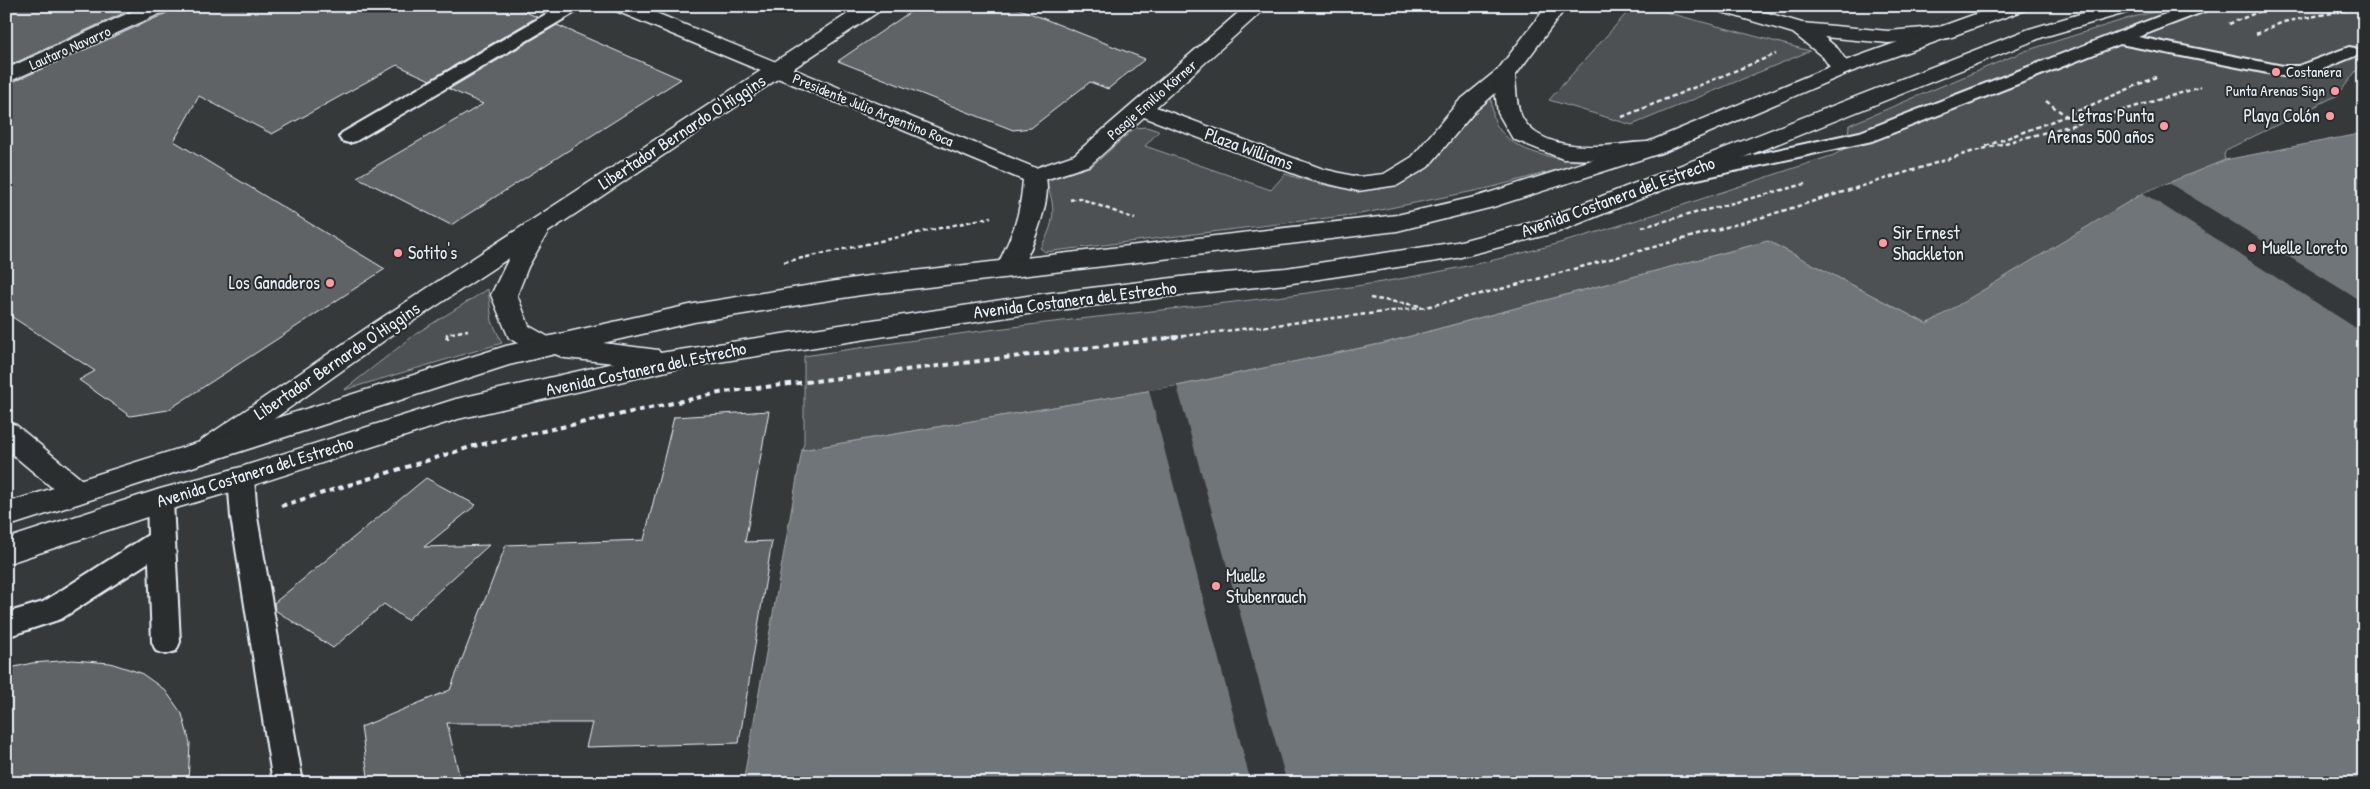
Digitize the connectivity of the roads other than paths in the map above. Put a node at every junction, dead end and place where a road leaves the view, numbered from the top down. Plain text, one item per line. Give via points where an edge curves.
1 (161, 6) edge
2 (573, 6) edge
3 (622, 6) edge
4 (874, 6) edge
5 (1258, 6) edge
6 (1557, 6) edge
7 (1722, 6) edge
8 (2018, 6) edge
9 (2129, 6) edge
10 (2202, 6) edge
11 (1800, 29) junction
12 (1948, 32) junction
13 (2120, 39) junction
14 (2349, 52) dead end
15 (1841, 70) junction
16 (778, 71) junction
17 (6, 76) edge
18 (1504, 76) junction
19 (1142, 109) junction
20 (349, 137) dead end
21 (1656, 147) junction
22 (1035, 176) junction
23 (1670, 179) junction
24 (1633, 192) junction
25 (540, 225) junction
26 (1009, 268) junction
27 (544, 346) junction
28 (680, 358) junction
29 (6, 433) edge
30 (210, 449) junction
31 (242, 478) junction
32 (77, 492) junction
33 (160, 501) junction
34 (6, 515) edge
35 (161, 540) junction
36 (6, 552) edge
37 (6, 625) edge
38 (166, 642) dead end
39 (288, 783) edge

1 - 17 main road, Lautaro Navarro
2 - 20 lane
3 - 16 main road, Presidente Julio Argentino Roca
4 - 16 main road, Libertador Bernardo O'Higgins
5 - 19 main road, Pasaje Emilio Körner
6 - 18 main road
7 - 11 main road
8 - 12 main road, Avenida Costanera del Estrecho
9 - 23 main road, Avenida Costanera del Estrecho via 2036,34
10 - 13 lane
11 - 12 main road via 1888,36
11 - 15 main road via 1831,53
12 - 15 main road, Avenida Costanera del Estrecho
13 - 14 lane via 2300,72
13 - 23 lane via 1865,137
15 - 21 main road, Avenida Costanera del Estrecho
15 - 24 main road via 1851,87 1828,105 1681,161
16 - 22 main road, Presidente Julio Argentino Roca
16 - 25 main road, Libertador Bernardo O'Higgins
18 - 19 main road, Plaza Williams via 1468,106 1420,162 1390,180 1358,184 1316,174
18 - 21 main road via 1509,113 1520,134 1563,152 1605,154
19 - 22 main road, Pasaje Emilio Körner via 1082,160
21 - 26 main road, Avenida Costanera del Estrecho via 1485,202 1397,223
22 - 26 main road via 1033,208
23 - 24 main road, Avenida Costanera del Estrecho
24 - 28 main road, Avenida Costanera del Estrecho via 1549,226 1456,250 1286,276 1034,304
25 - 27 main road, Libertador Bernardo O'Higgins via 504,295 518,332
25 - 30 main road, Libertador Bernardo O'Higgins
26 - 27 main road, Avenida Costanera del Estrecho via 861,286 694,313
27 - 28 main road
27 - 30 main road, Avenida Costanera del Estrecho
28 - 31 main road, Avenida Costanera del Estrecho via 456,409
29 - 32 main road
30 - 32 main road, Avenida Costanera del Estrecho
31 - 33 main road, Avenida Costanera del Estrecho
31 - 39 lane via 244,517
32 - 34 main road, Avenida Costanera del Estrecho
33 - 35 lane
33 - 36 main road, Avenida Costanera del Estrecho
35 - 37 lane via 51,610
35 - 38 lane

